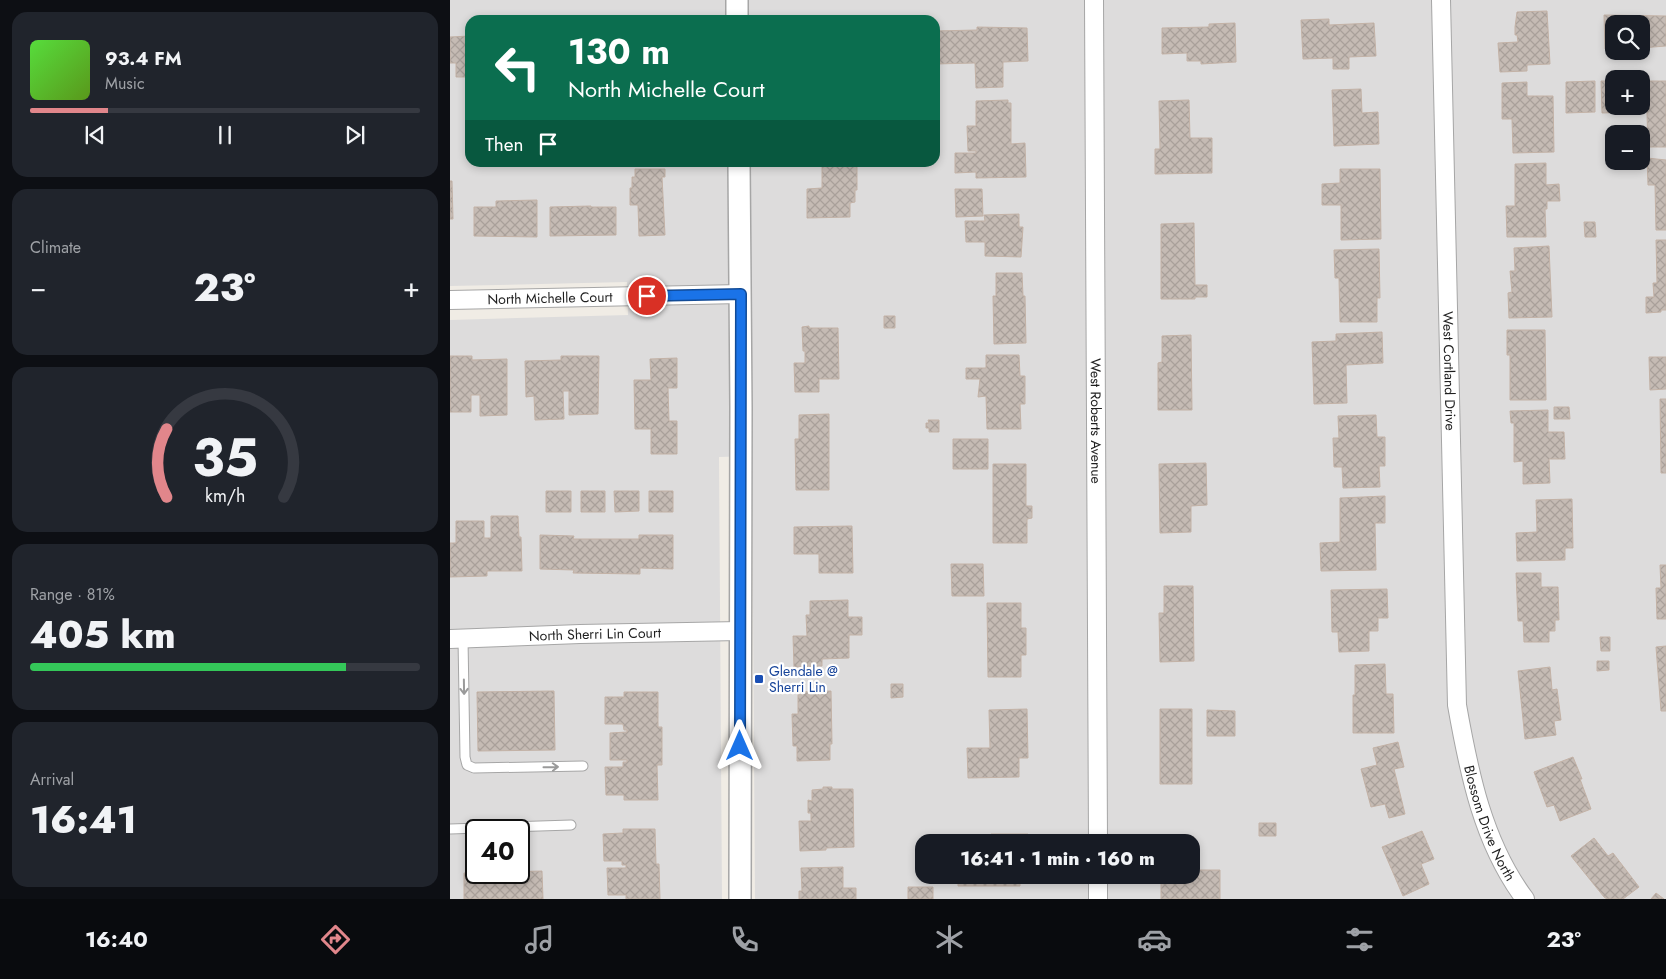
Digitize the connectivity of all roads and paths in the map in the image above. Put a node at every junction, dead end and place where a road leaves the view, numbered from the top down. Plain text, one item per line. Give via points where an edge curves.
1 (737, 0) edge
2 (1094, 0) edge
3 (1441, 0) edge
4 (737, 15) edge
5 (739, 167) edge
6 (741, 294) junction
7 (450, 300) edge
8 (740, 631) junction
9 (457, 639) edge
10 (1464, 741) joint
11 (583, 766) dead end
12 (571, 825) dead end
13 (450, 828) edge
14 (1098, 834) edge
15 (1098, 884) edge
16 (740, 899) edge
17 (1098, 899) edge
18 (1525, 899) edge

1 - 4 street
2 - 14 street, West Roberts Avenue
3 - 10 street, West Cortland Drive via 1457,705
5 - 6 street
6 - 7 street, North Michelle Court
6 - 8 street
8 - 9 street, North Sherri Lin Court
8 - 16 street
9 -> 11 lane via 468,765 474,768
10 - 18 street, Blossom Drive North via 1475,792 1490,837 1512,882
12 - 13 lane
15 - 17 street

